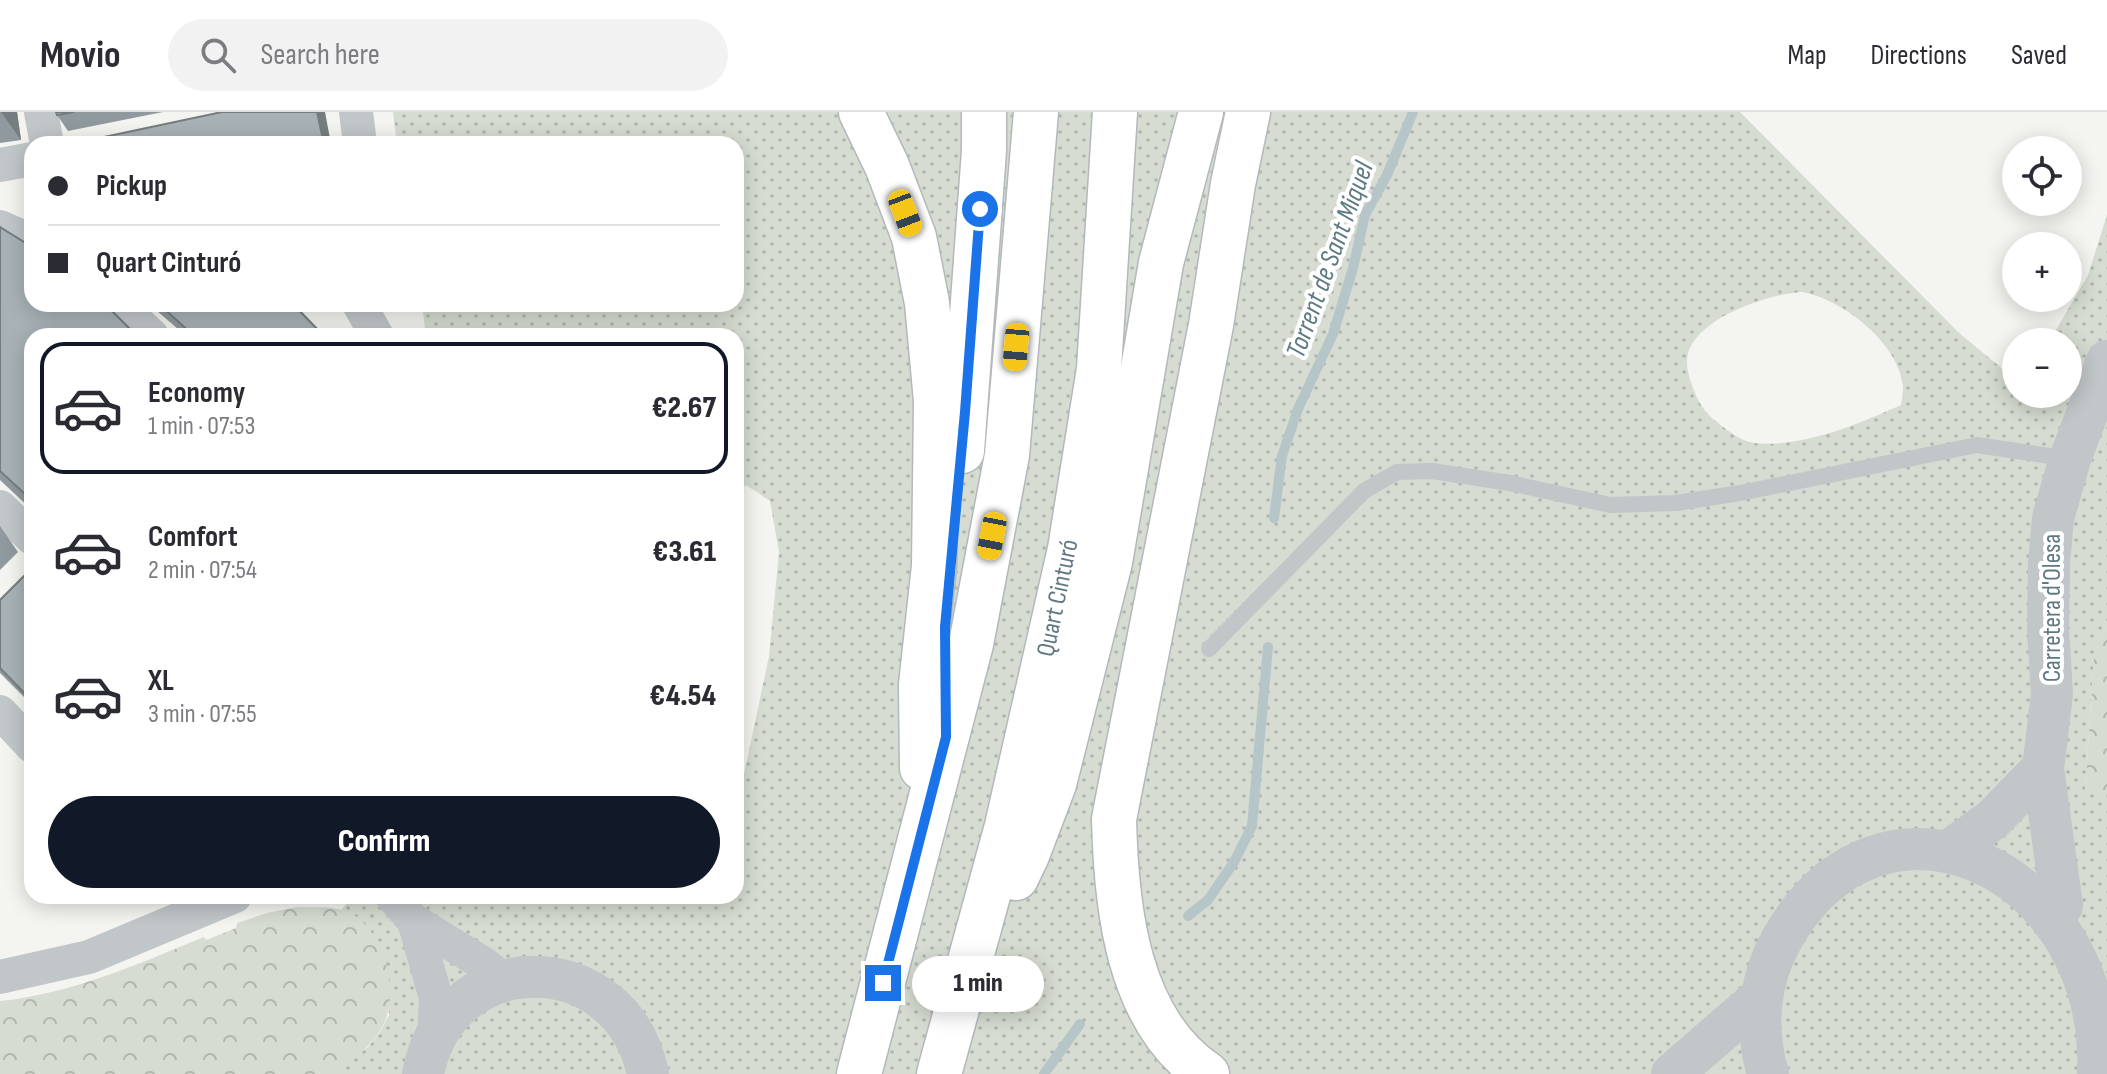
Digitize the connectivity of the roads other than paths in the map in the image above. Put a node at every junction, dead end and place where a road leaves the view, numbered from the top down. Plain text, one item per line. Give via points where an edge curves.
1 (41, 112) edge
2 (356, 112) edge
3 (861, 112) edge
4 (984, 112) edge
5 (1036, 112) edge
6 (1115, 112) edge
7 (1171, 112) edge
8 (1201, 112) edge
9 (1248, 112) edge
10 (46, 136) edge
11 (359, 136) edge
12 (24, 160) edge
13 (0, 165) edge
14 (0, 227) edge
15 (24, 238) edge
16 (1161, 263) junction
17 (126, 312) edge
18 (144, 328) edge
19 (2107, 361) edge
20 (2070, 459) junction
21 (0, 507) edge
22 (24, 530) edge
23 (1209, 649) dead end
24 (0, 712) edge
25 (946, 737) junction
26 (24, 738) edge
27 (2043, 768) junction
28 (923, 831) junction
29 (1950, 850) junction
30 (399, 904) edge
31 (180, 906) edge
32 (2062, 906) junction
33 (414, 921) junction
34 (2100, 966) edge
35 (968, 970) junction
36 (0, 977) edge
37 (504, 980) junction
38 (1762, 996) junction
39 (424, 1062) edge
40 (653, 1066) edge
41 (859, 1074) edge
42 (939, 1074) edge
43 (1207, 1074) edge
44 (1672, 1074) edge
45 (1768, 1074) edge
46 (2098, 1074) edge

1 - 10 street
2 - 11 street
3 - 28 highway via 914,237 927,303 936,401 934,566 921,685
4 - 25 highway via 971,337 945,627
5 - 25 highway via 1007,455 971,644
6 - 35 highway, Quart Cinturó via 1099,369 1070,549
7 - 16 highway
8 - 16 highway
9 - 43 highway via 1114,819 1125,942 1154,1014
12 - 13 street
14 - 15 street
16 - 35 highway via 1110,562 1054,784 1027,855
17 - 18 street
19 - 20 street, Carretera d'Olesa
20 - 23 lane via 1977,445 1740,493 1676,503 1610,505 1494,480 1397,472 1364,491
20 - 27 street, Carretera d'Olesa via 2053,518 2048,630 2052,694
21 - 22 street
24 - 26 street
25 - 28 highway
27 - 29 street via 1992,820
27 - 32 street, Carretera d'Olesa
28 - 41 highway
29 - 32 street via 2017,871
29 - 38 street via 1895,854 1832,882 1786,932
30 - 33 street
31 - 36 street via 89,957
32 - 34 street
33 - 37 street
33 - 39 street via 436,998
34 - 46 street via 2106,1015
35 - 42 highway, Quart Cinturó
37 - 39 street via 463,1002 447,1019
37 - 40 street via 541,976 587,988 617,1010
38 - 44 street
38 - 45 street via 1760,1037

